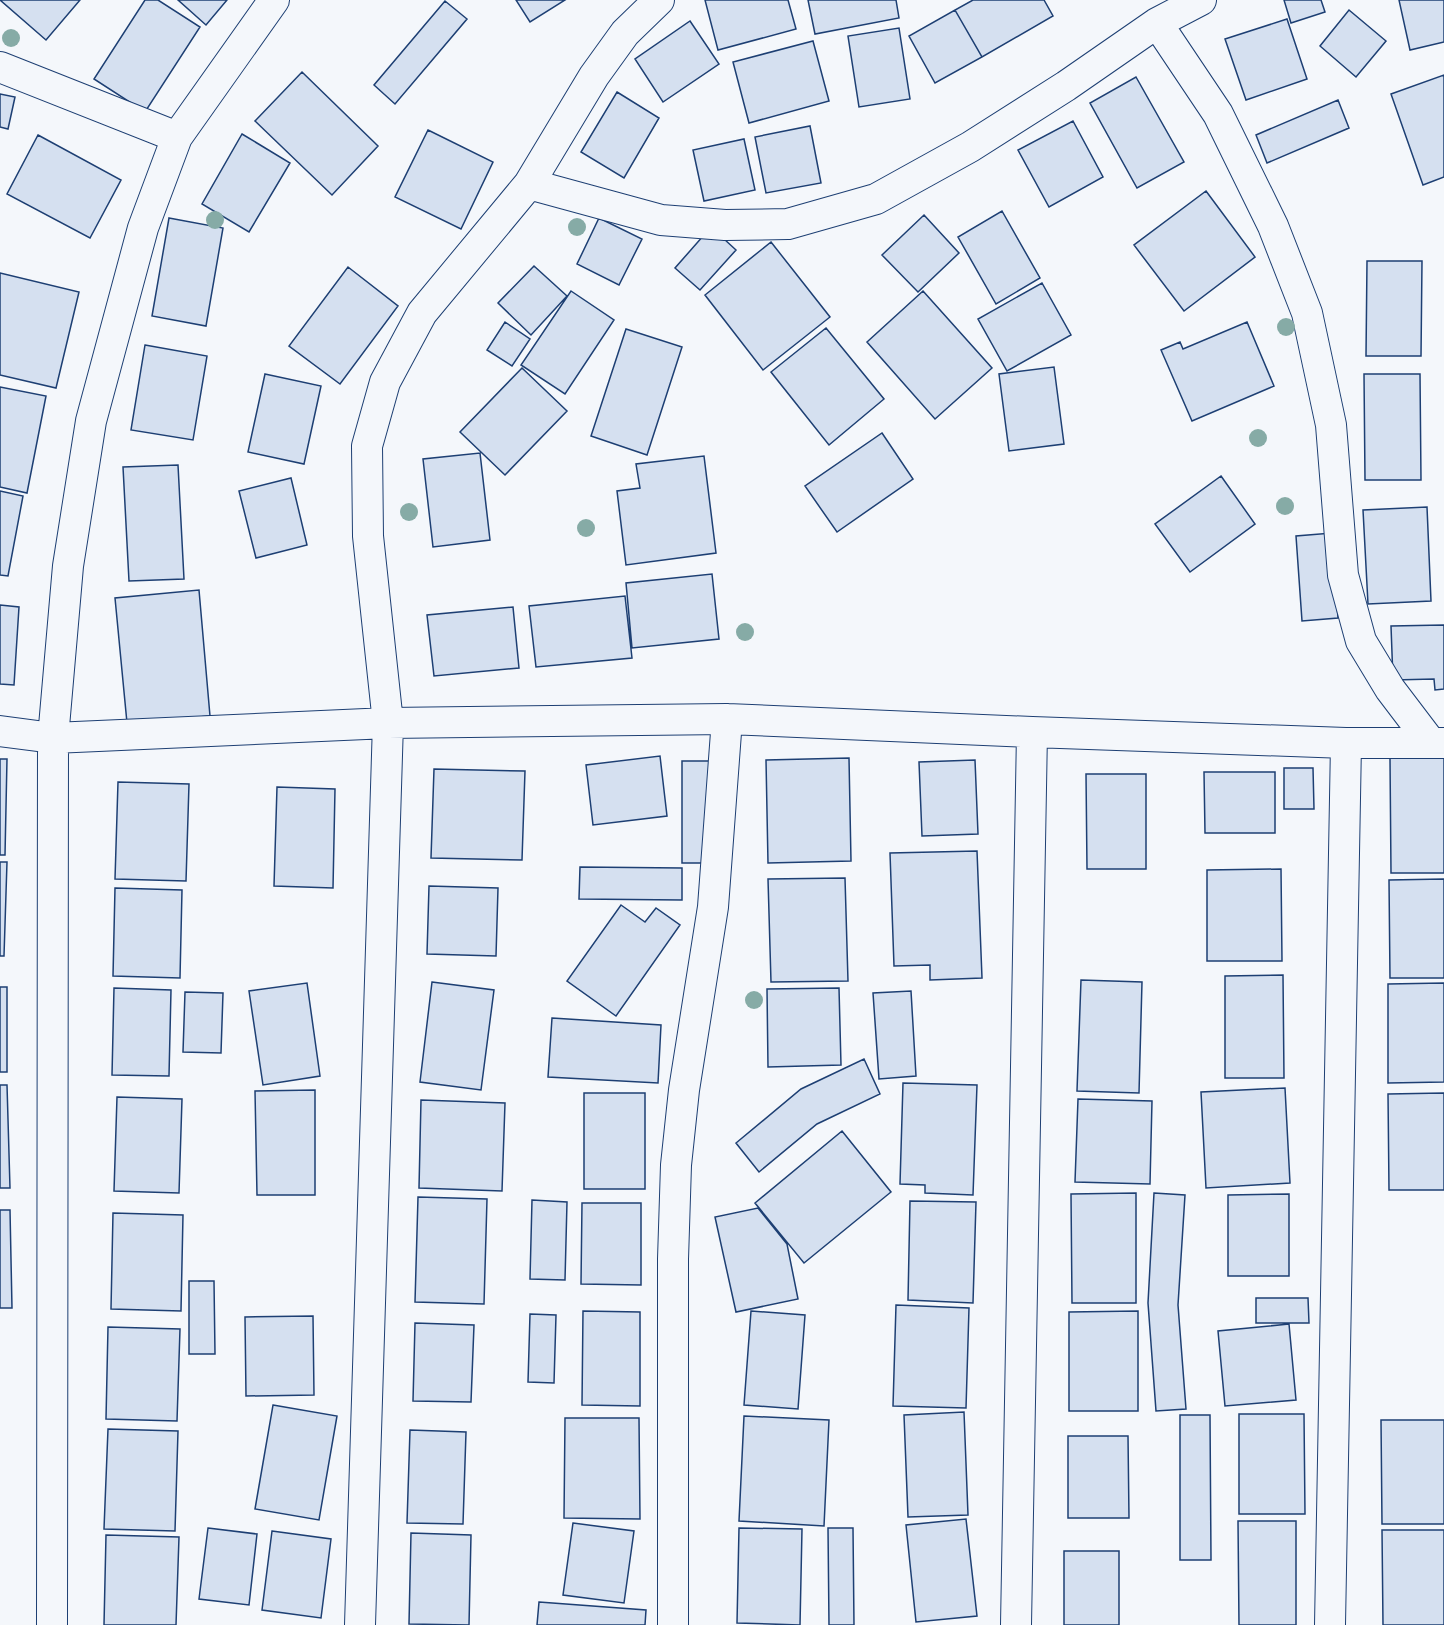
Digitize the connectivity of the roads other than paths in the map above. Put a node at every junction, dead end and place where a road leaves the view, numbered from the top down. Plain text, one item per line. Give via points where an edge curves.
1 (274, 0) edge
2 (659, 0) edge
3 (1201, 0) edge
4 (1157, 23) junction
5 (0, 67) edge
6 (177, 137) junction
7 (529, 184) junction
8 (727, 719) junction
9 (388, 723) junction
10 (0, 730) edge
11 (1032, 732) junction
12 (53, 738) junction
13 (1346, 743) junction
14 (1437, 743) edge
15 (52, 1625) edge
16 (360, 1625) edge
17 (674, 1625) edge
18 (1016, 1625) edge
19 (1330, 1625) edge

1 - 6 street
2 - 7 street via 625,33 594,76
3 - 4 street
4 - 7 street via 970,147 876,199 788,224 661,220
4 - 14 street via 1218,114 1274,226 1307,314 1331,425 1343,575 1361,640 1390,689
5 - 6 street
6 - 12 street via 143,228 91,422 68,566
7 - 9 street via 422,313 385,381 367,446 368,536
8 - 9 street
8 - 11 street
8 - 17 street via 713,907 676,1165
9 - 12 street
9 - 16 street
10 - 12 street
11 - 13 street
11 - 18 street
12 - 15 street
13 - 14 street
13 - 19 street

